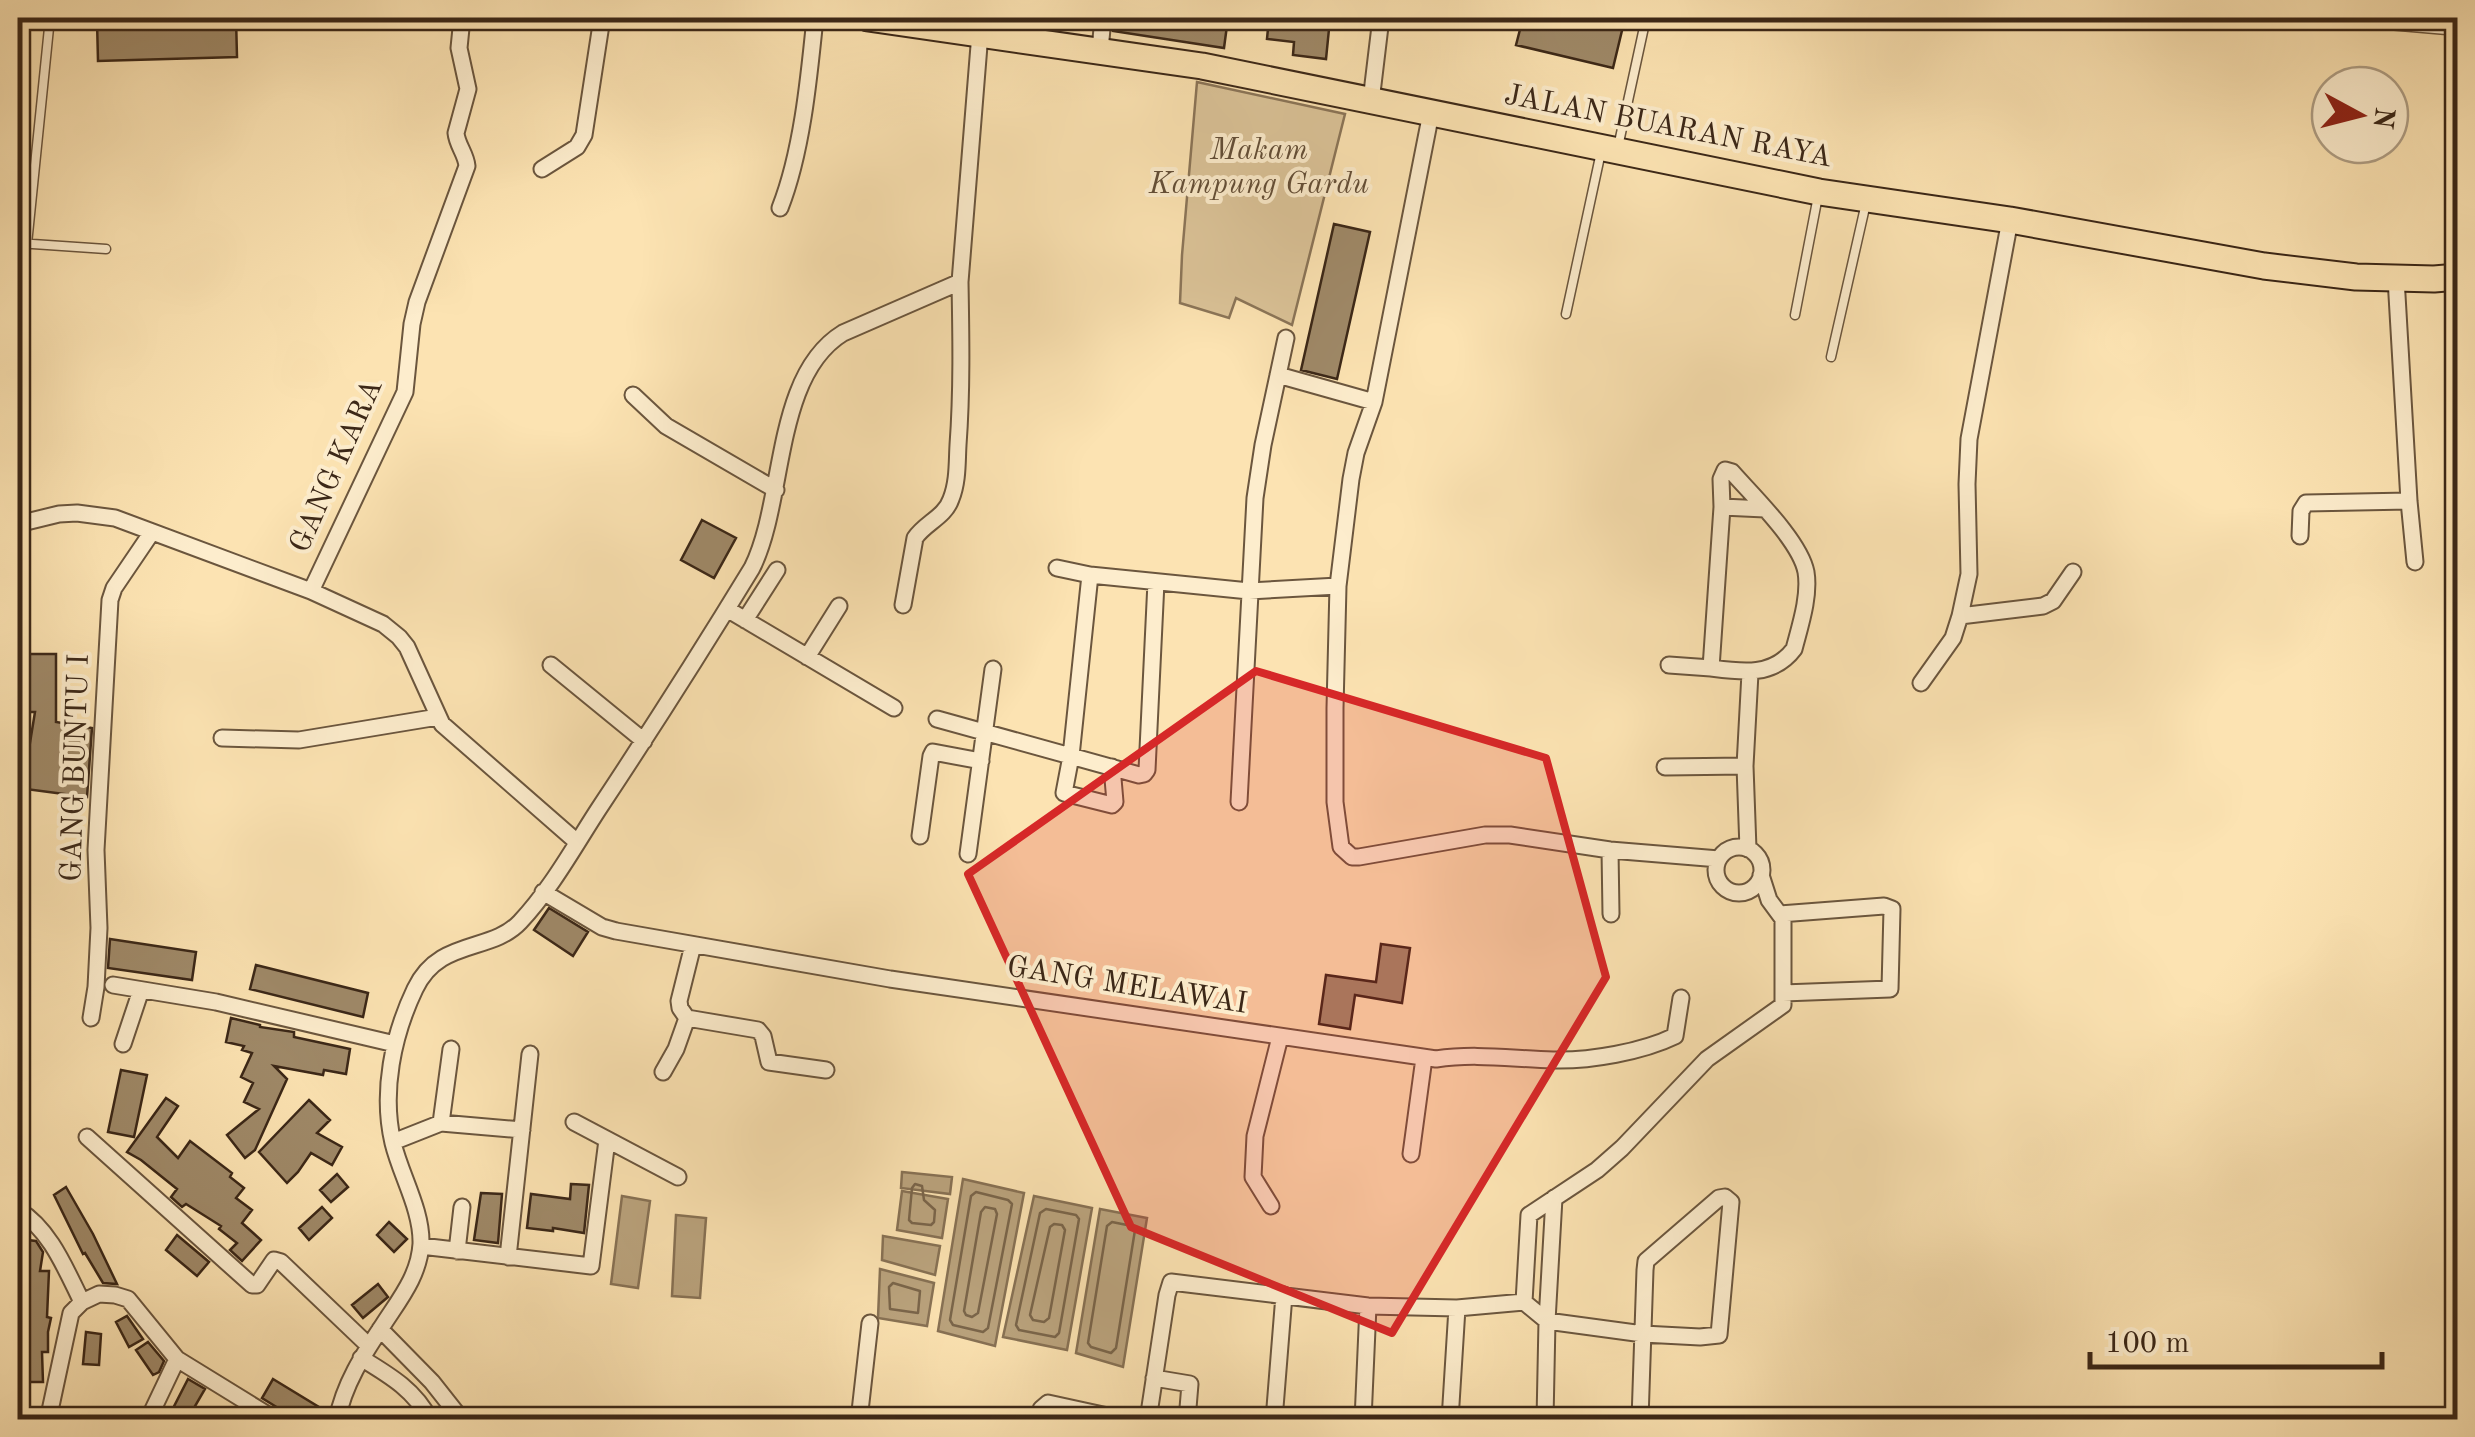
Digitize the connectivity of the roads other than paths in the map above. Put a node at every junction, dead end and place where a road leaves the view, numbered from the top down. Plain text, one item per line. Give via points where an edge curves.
1 (50, 18) edge
2 (462, 18) edge
3 (602, 18) edge
4 (815, 18) edge
5 (868, 18) edge
6 (1103, 18) edge
7 (1381, 18) edge
8 (1646, 18) edge
9 (2308, 18) edge
10 (2458, 31) edge
11 (980, 33) junction
12 (1100, 50) junction
13 (1371, 100) junction
14 (1432, 112) junction
15 (1610, 150) junction
16 (542, 169) dead end
17 (1819, 192) junction
18 (1867, 199) junction
19 (780, 208) dead end
20 (2010, 220) junction
21 (22, 244) edge
22 (106, 250) dead end
23 (2458, 276) edge
24 (2396, 278) junction
25 (960, 282) junction
26 (1566, 314) dead end
27 (1796, 316) dead end
28 (1286, 338) dead end
29 (1831, 357) dead end
30 (1278, 375) junction
31 (633, 395) dead end
32 (1374, 402) junction
33 (776, 490) junction
34 (2408, 501) junction
35 (1722, 507) junction
36 (1765, 509) junction
37 (18, 524) edge
38 (152, 532) junction
39 (2300, 536) dead end
40 (2415, 562) dead end
41 (1057, 568) dead end
42 (776, 570) dead end
43 (2073, 572) dead end
44 (1090, 575) junction
45 (1156, 582) junction
46 (1338, 586) junction
47 (311, 590) junction
48 (1248, 591) junction
49 (903, 604) dead end
50 (839, 606) dead end
51 (727, 609) junction
52 (1960, 616) junction
53 (745, 620) junction
54 (808, 657) junction
55 (551, 665) dead end
56 (1668, 665) dead end
57 (1712, 668) junction
58 (993, 669) dead end
59 (1750, 673) junction
60 (1921, 683) dead end
61 (894, 708) dead end
62 (438, 717) junction
63 (937, 719) dead end
64 (985, 732) junction
65 (222, 738) dead end
66 (644, 740) junction
67 (1071, 756) junction
68 (982, 761) junction
69 (1665, 766) dead end
70 (1745, 766) junction
71 (1112, 768) junction
72 (1239, 802) dead end
73 (920, 836) dead end
74 (577, 842) junction
75 (1748, 849) junction
76 (1610, 850) junction
77 (968, 854) dead end
78 (1719, 858) junction
79 (1761, 876) junction
80 (543, 892) junction
81 (1611, 914) dead end
82 (1780, 914) junction
83 (693, 945) junction
84 (113, 986) dead end
85 (141, 990) junction
86 (1783, 993) junction
87 (1680, 998) dead end
88 (91, 1018) dead end
89 (687, 1018) junction
90 (1280, 1036) junction
91 (124, 1044) dead end
92 (395, 1044) junction
93 (451, 1048) dead end
94 (530, 1054) dead end
95 (1424, 1058) junction
96 (826, 1070) dead end
97 (663, 1072) dead end
98 (574, 1122) dead end
99 (441, 1123) junction
100 (522, 1130) junction
101 (88, 1137) dead end
102 (607, 1140) junction
103 (393, 1142) junction
104 (1411, 1154) dead end
105 (678, 1178) dead end
106 (1554, 1198) junction
107 (1271, 1206) dead end
108 (462, 1207) dead end
109 (18, 1210) edge
110 (421, 1246) junction
111 (457, 1251) junction
112 (508, 1257) junction
113 (1284, 1295) junction
114 (82, 1302) junction
115 (1524, 1302) junction
116 (1368, 1306) junction
117 (1457, 1308) junction
118 (1547, 1321) junction
119 (870, 1324) dead end
120 (380, 1329) junction
121 (1643, 1334) junction
122 (365, 1352) junction
123 (178, 1360) junction
124 (1154, 1378) junction
125 (48, 1420) edge
126 (148, 1420) edge
127 (276, 1420) edge
128 (337, 1420) edge
129 (430, 1420) edge
130 (462, 1420) edge
131 (859, 1420) edge
132 (1039, 1420) edge
133 (1126, 1420) edge
134 (1148, 1420) edge
135 (1187, 1420) edge
136 (1274, 1420) edge
137 (1363, 1420) edge
138 (1450, 1420) edge
139 (1545, 1420) edge
140 (1640, 1420) edge

1 - 21 lane
2 - 47 street, GANG KARA via 459,48 468,89 456,139 467,166 417,302 405,392
3 - 16 street via 584,134
4 - 19 street via 796,154
5 - 11 main road, JALAN BUARAN RAYA
6 - 12 street
7 - 13 street
8 - 15 lane
9 - 10 lane
11 - 12 main road, JALAN BUARAN RAYA
11 - 25 street
12 - 13 main road, JALAN BUARAN RAYA
13 - 14 main road, JALAN BUARAN RAYA
14 - 15 main road, JALAN BUARAN RAYA
14 - 32 street
15 - 17 main road, JALAN BUARAN RAYA
15 - 26 lane
17 - 18 main road, JALAN BUARAN RAYA
17 - 27 lane
18 - 20 main road, JALAN BUARAN RAYA
18 - 29 lane
20 - 24 main road, JALAN BUARAN RAYA via 2264,266
20 - 52 street via 1969,439 1970,563
21 - 22 lane
23 - 24 main road, JALAN BUARAN RAYA
24 - 34 street
25 - 33 street via 830,341 800,387
25 - 49 street via 955,482 944,512 915,538
28 - 30 street
30 - 32 street
30 - 48 street via 1262,445
31 - 33 street via 666,426
32 - 46 street via 1356,452
33 - 51 street via 762,549
34 - 39 street via 2306,503
34 - 40 street
35 - 36 street
35 - 36 street via 1721,479 1728,470
35 - 57 street
36 - 59 street via 1802,558 1807,586 1791,655
37 - 38 street via 90,513
38 - 47 street
38 - 88 street, GANG BUNTU I via 110,600
41 - 44 street
42 - 53 street
43 - 52 street via 2042,606
44 - 45 street
44 - 67 street
45 - 48 street
45 - 71 street via 1147,770 1139,775
46 - 48 street
46 - 76 street via 1335,802 1347,853 1359,858 1485,835
47 - 62 street via 399,637
48 - 72 street
50 - 54 street
51 - 53 street
51 - 66 street
52 - 60 street via 1953,638
53 - 54 street
54 - 61 street
55 - 66 street
56 - 57 street
57 - 59 street
58 - 64 street
59 - 70 street
62 - 65 street via 299,740
62 - 74 street
63 - 64 street
64 - 67 street
64 - 68 street
66 - 74 street
67 - 71 street
67 - 71 street via 1065,794 1112,805
68 - 73 street via 933,752
68 - 77 street
69 - 70 street
70 - 75 street
74 - 80 street
75 - 78 street via 1733,847
75 - 79 street via 1759,860
76 - 78 street
76 - 81 street
78 - 79 street via 1718,879 1729,890 1745,892
79 - 82 street
80 - 83 street, GANG MELAWAI via 602,927
80 - 92 street via 518,924 431,965
82 - 86 street
82 - 86 street via 1892,909 1890,989
83 - 89 street via 679,1001
83 - 90 street, GANG MELAWAI
84 - 85 street
85 - 91 street
85 - 92 street
86 - 106 street via 1783,1005 1707,1059 1608,1161
87 - 95 street, GANG MELAWAI via 1675,1036 1611,1055
89 - 96 street via 758,1030 769,1062
89 - 97 street
90 - 95 street, GANG MELAWAI
90 - 107 street via 1255,1136 1253,1178
92 - 103 street via 388,1108
93 - 99 street
94 - 100 street
95 - 104 street
98 - 102 street
99 - 100 street
99 - 103 street
100 - 112 street
101 - 122 street via 252,1285 274,1260 280,1262
102 - 105 street
102 - 112 street via 591,1266
103 - 110 street
106 - 115 street via 1528,1218
106 - 118 street
108 - 111 street
109 - 114 street via 48,1238
110 - 111 street
110 - 120 street via 413,1279
111 - 112 street
113 - 116 street
113 - 124 street via 1171,1282
113 - 136 street
114 - 123 street via 99,1294 128,1299
114 - 125 street via 71,1313
115 - 117 street
115 - 118 street
116 - 117 street
116 - 137 street
117 - 138 street
118 - 121 street
118 - 139 street
119 - 131 street
120 - 122 street
120 - 130 street
121 - 121 street via 1719,1335 1728,1198 1718,1198 1646,1261
121 - 140 street
122 - 128 street
122 - 129 street via 419,1400
123 - 126 street
123 - 127 street
124 - 134 street
124 - 135 street via 1190,1384
132 - 133 street via 1048,1403

